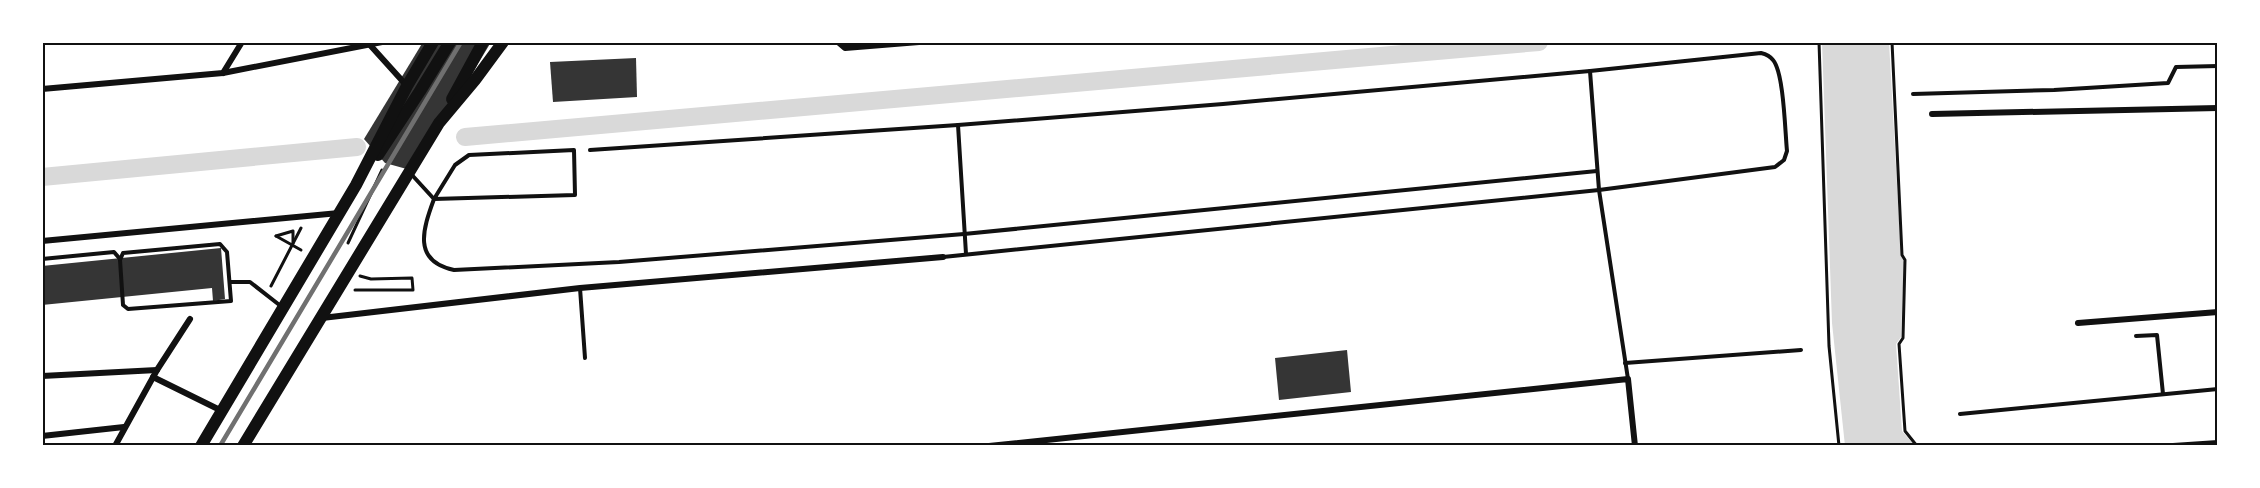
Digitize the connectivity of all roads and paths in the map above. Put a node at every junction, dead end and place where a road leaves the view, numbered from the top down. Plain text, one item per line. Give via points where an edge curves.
1 (242, 42) edge
2 (382, 42) edge
3 (433, 42) edge
4 (450, 42) edge
5 (483, 42) edge
6 (503, 42) edge
7 (838, 42) edge
8 (919, 42) edge
9 (1820, 42) edge
10 (1892, 42) edge
11 (370, 45) junction
12 (2218, 66) edge
13 (1590, 71) junction
14 (223, 73) junction
15 (407, 86) junction
16 (42, 89) edge
17 (1913, 94) dead end
18 (2218, 108) edge
19 (1932, 114) dead end
20 (439, 123) junction
21 (958, 125) junction
22 (590, 150) dead end
23 (1597, 171) junction
24 (409, 172) junction
25 (356, 185) junction
26 (1599, 190) junction
27 (434, 199) junction
28 (339, 213) junction
29 (307, 216) junction
30 (964, 234) junction
31 (276, 236) dead end
32 (42, 241) edge
33 (293, 243) junction
34 (966, 254) junction
35 (943, 257) joint
36 (42, 259) edge
37 (120, 260) junction
38 (371, 279) dead end
39 (230, 282) junction
40 (580, 288) junction
41 (338, 290) junction
42 (266, 295) junction
43 (283, 307) junction
44 (2218, 312) edge
45 (321, 318) junction
46 (190, 319) dead end
47 (2078, 323) dead end
48 (2136, 336) dead end
49 (1801, 350) dead end
50 (585, 358) dead end
51 (1625, 363) junction
52 (157, 370) junction
53 (42, 376) edge
54 (153, 377) junction
55 (1628, 379) junction
56 (2218, 389) edge
57 (2163, 394) junction
58 (222, 411) junction
59 (1960, 414) dead end
60 (124, 427) junction
61 (42, 436) edge
62 (2218, 443) edge
63 (115, 446) edge
64 (201, 446) edge
65 (243, 446) edge
66 (989, 446) edge
67 (1635, 446) edge
68 (1839, 446) edge
69 (1917, 446) edge
70 (2173, 446) edge

1 - 14 street
2 - 11 street
3 - 15 main road
4 - 25 main road
5 - 20 main road
6 - 20 main road
7 - 8 street via 845,48
9 - 68 path via 1829,346
10 - 69 path via 1905,260 1903,338 1899,344 1905,431
11 - 14 street
11 - 15 street
12 - 17 lane via 2175,67 2168,83
13 - 21 lane
13 - 23 lane
13 - 26 lane via 1761,53 1774,60 1780,73 1787,152 1775,166
14 - 16 street
15 - 25 main road
18 - 19 street
20 - 24 main road
21 - 22 lane
21 - 30 lane
23 - 26 lane
23 - 30 lane
24 - 27 lane
24 - 41 main road
25 - 28 main road
26 - 34 lane
26 - 51 lane
27 - 27 lane via 455,165 469,155 574,150 575,195
27 - 30 lane via 422,234 424,243 434,261 454,270 619,262
28 - 29 street
28 - 43 main road
29 - 32 street
29 - 33 path
30 - 34 lane
31 - 33 path via 292,231
33 - 42 path
34 - 35 lane
35 - 40 street
36 - 37 lane via 114,252
37 - 39 lane via 123,253 220,244 227,252
37 - 39 lane via 123,305 128,309 229,302
38 - 41 path via 412,278 413,290
39 - 42 lane via 250,282
40 - 45 street
40 - 50 lane
41 - 45 main road
42 - 43 lane
43 - 58 main road
44 - 47 street
45 - 65 main road
46 - 52 street
48 - 57 lane via 2157,335
49 - 51 lane
51 - 55 lane
52 - 53 street
52 - 54 street
54 - 58 street
54 - 60 street
55 - 66 street
55 - 67 street
56 - 57 lane
57 - 59 lane
58 - 64 main road
60 - 61 street
60 - 63 street
62 - 70 street

